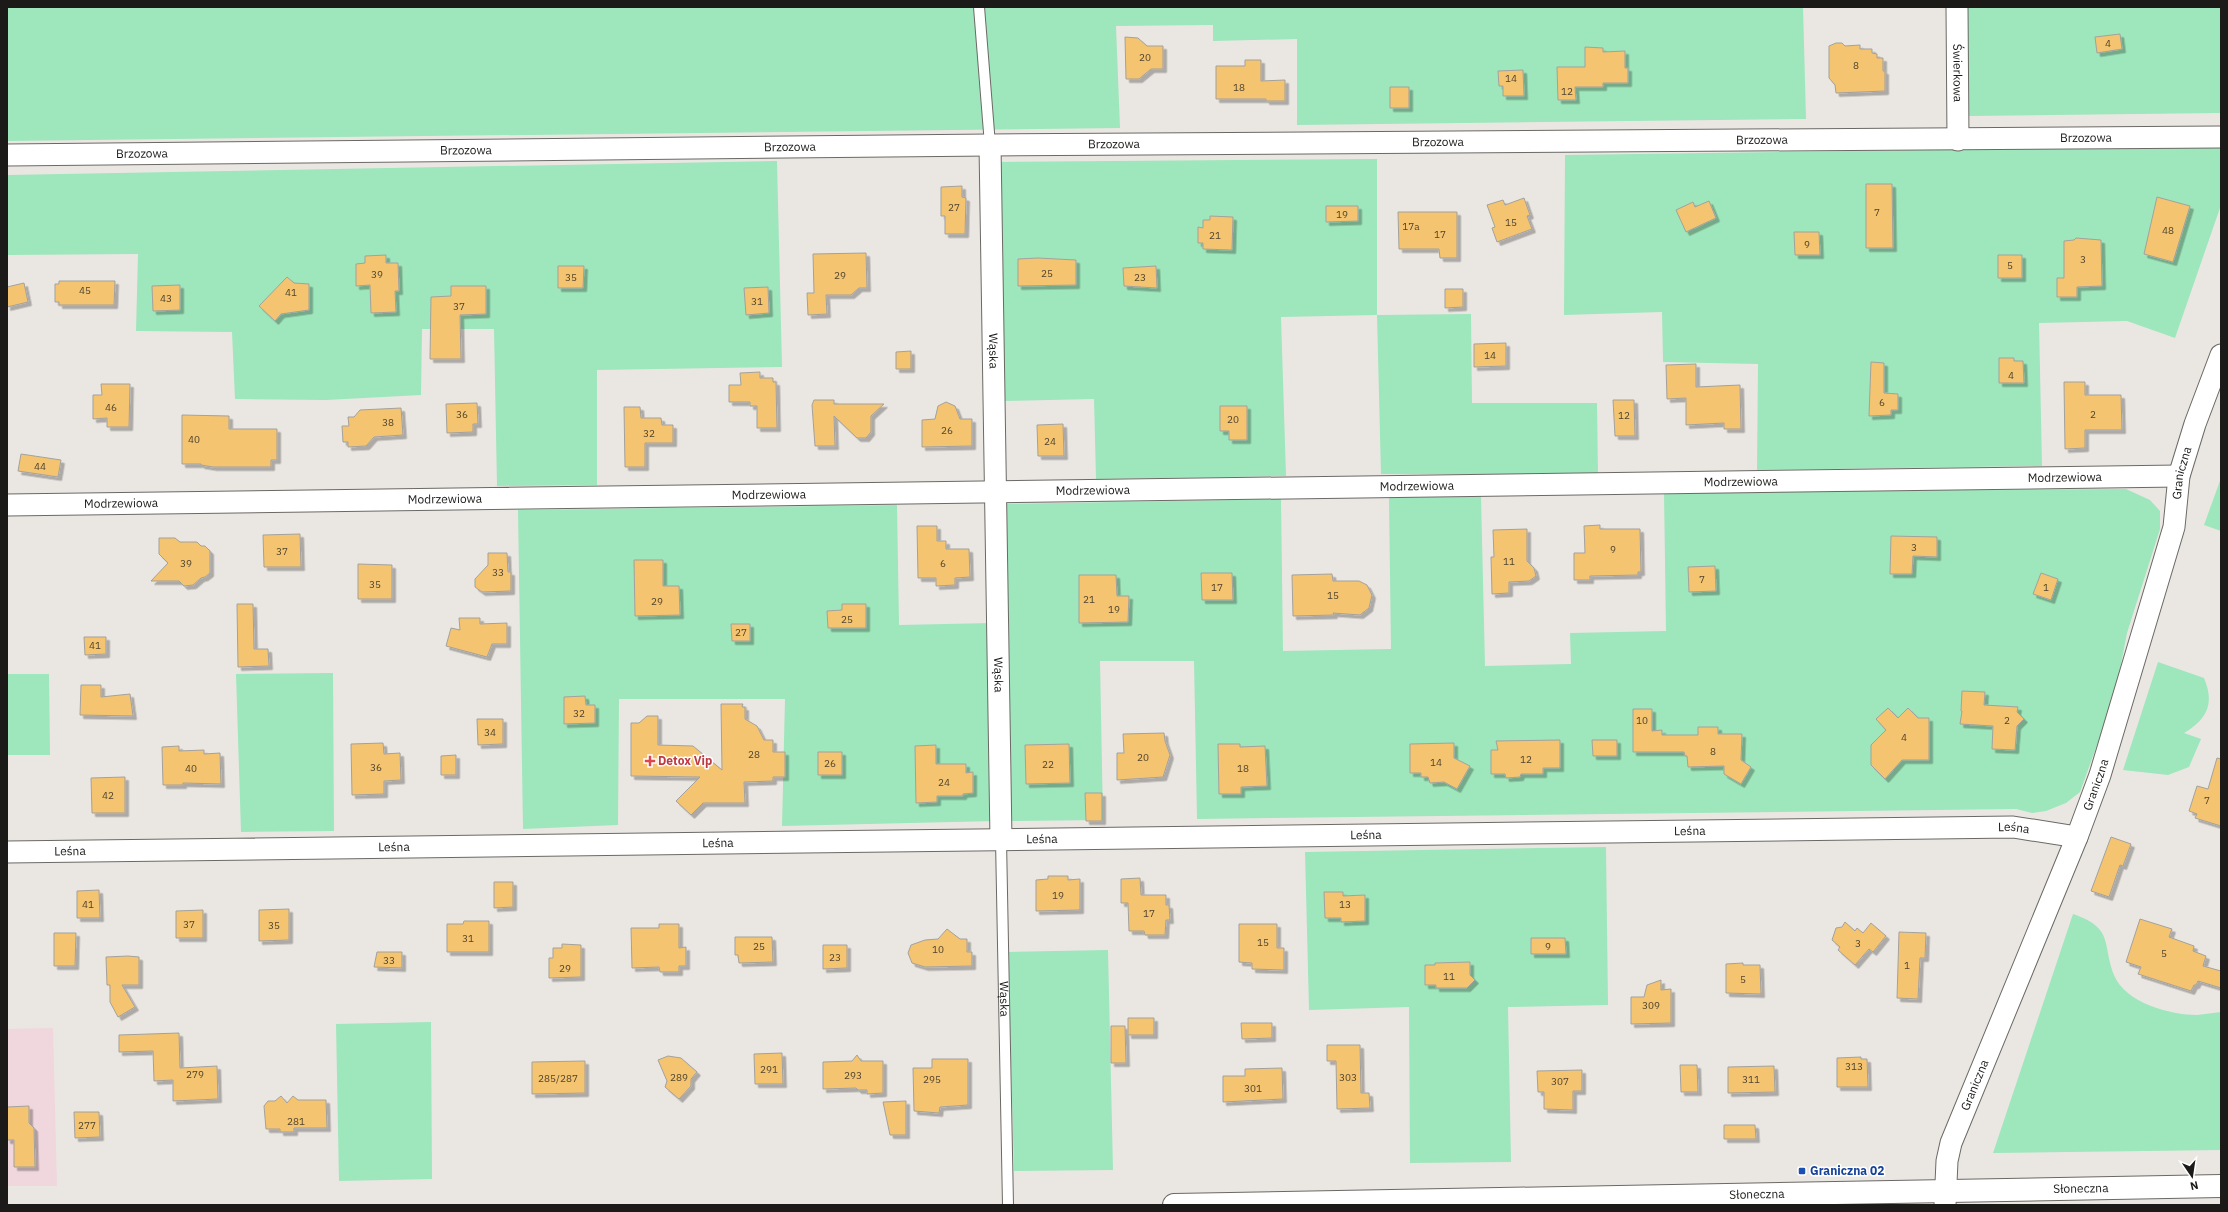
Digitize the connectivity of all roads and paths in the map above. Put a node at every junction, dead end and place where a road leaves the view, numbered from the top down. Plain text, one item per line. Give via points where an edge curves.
1 (979, 7) edge
2 (1957, 7) edge
3 (2221, 137) edge
4 (1958, 140) junction
5 (990, 145) junction
6 (7, 155) edge
7 (2221, 355) edge
8 (2179, 476) junction
9 (996, 492) junction
10 (7, 505) edge
11 (2077, 837) junction
12 (1001, 840) junction
13 (7, 852) edge
14 (2221, 1186) edge
15 (1945, 1198) edge
16 (1008, 1205) edge
17 (1174, 1205) edge

1 - 5 lane
2 - 4 street, Świerkowa
3 - 4 street, Brzozowa
4 - 5 street, Brzozowa
5 - 6 street, Brzozowa
5 - 9 street, Wąska
7 - 8 street, Graniczna
8 - 9 street, Modrzewiowa
8 - 11 street, Graniczna via 2174,527 2100,775
9 - 10 street, Modrzewiowa
9 - 12 street, Wąska
11 - 12 street, Leśna via 2013,827
11 - 15 street, Graniczna via 1951,1143
12 - 13 street, Leśna
12 - 16 lane, Wąska
14 - 15 main road, Słoneczna
15 - 17 main road, Słoneczna

